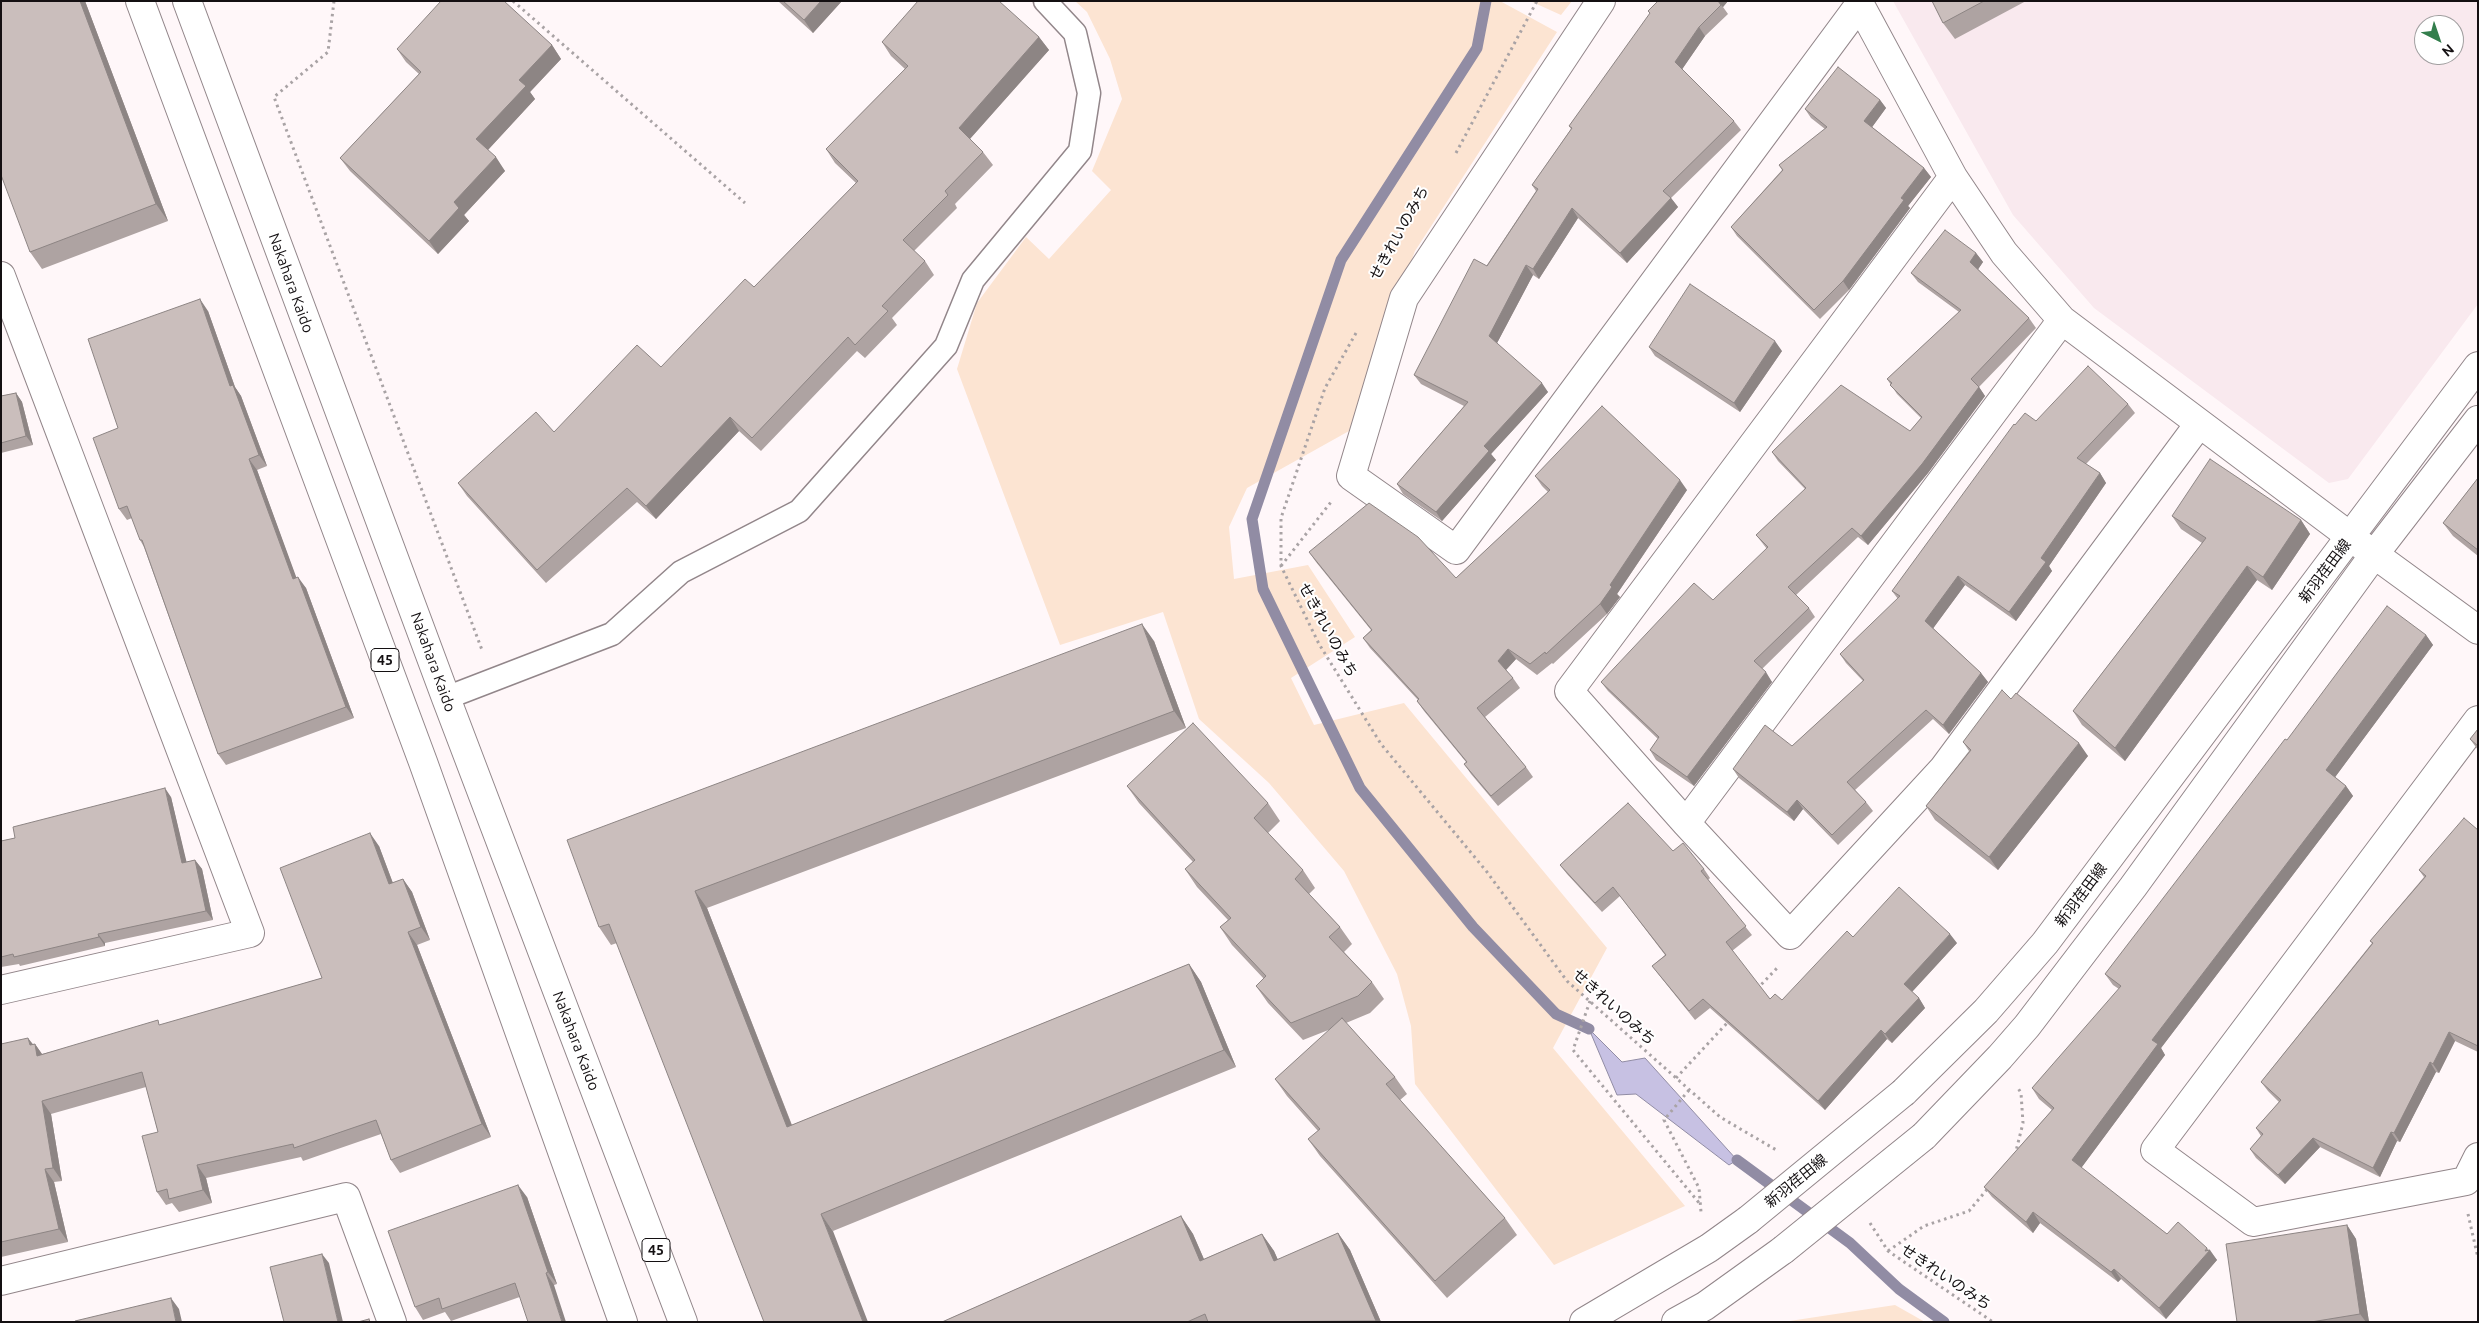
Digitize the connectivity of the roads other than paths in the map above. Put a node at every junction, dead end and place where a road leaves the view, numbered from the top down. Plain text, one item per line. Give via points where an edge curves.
1 (140, 1) edge
2 (187, 1) edge
3 (1044, 1) edge
4 (1601, 1) edge
5 (1859, 3) edge
6 (1953, 177) junction
7 (1, 276) edge
8 (2062, 320) junction
9 (2478, 366) edge
10 (2478, 420) edge
11 (2199, 424) junction
12 (2351, 536) junction
13 (2373, 556) junction
14 (2478, 630) edge
15 (446, 698) junction
16 (2478, 720) edge
17 (1686, 823) junction
18 (1, 990) edge
19 (2478, 1157) edge
20 (1, 1280) edge
21 (392, 1322) edge
22 (623, 1322) edge
23 (683, 1322) edge
24 (1584, 1322) edge
25 (1676, 1322) edge

1 - 22 street, 45 via 423,762
2 - 15 street, Nakahara Kaido / 45
3 - 15 lane via 1075,33 1089,93 1080,151 972,280 946,346 799,511 681,572 612,634
4 - 5 street via 1404,298 1351,476 1456,550
5 - 6 street
6 - 8 street via 2004,253
6 - 17 street via 1568,690
7 - 18 street via 250,933
8 - 11 street
8 - 17 street
9 - 12 street, 新羽荏田線
10 - 13 street, 新羽荏田線
11 - 12 street
11 - 17 street via 1943,769 1790,935
12 - 13 street
12 - 24 street, 新羽荏田線, bridge via 2045,943 1986,1011 1904,1092 1748,1220 1709,1248
13 - 14 street
13 - 25 street, 新羽荏田線, bridge via 2133,887 2000,1057 1924,1136 1783,1250 1705,1306
15 - 23 street, Nakahara Kaido / 45
16 - 19 street via 2155,1150 2253,1222 2466,1182
20 - 21 street via 346,1197

